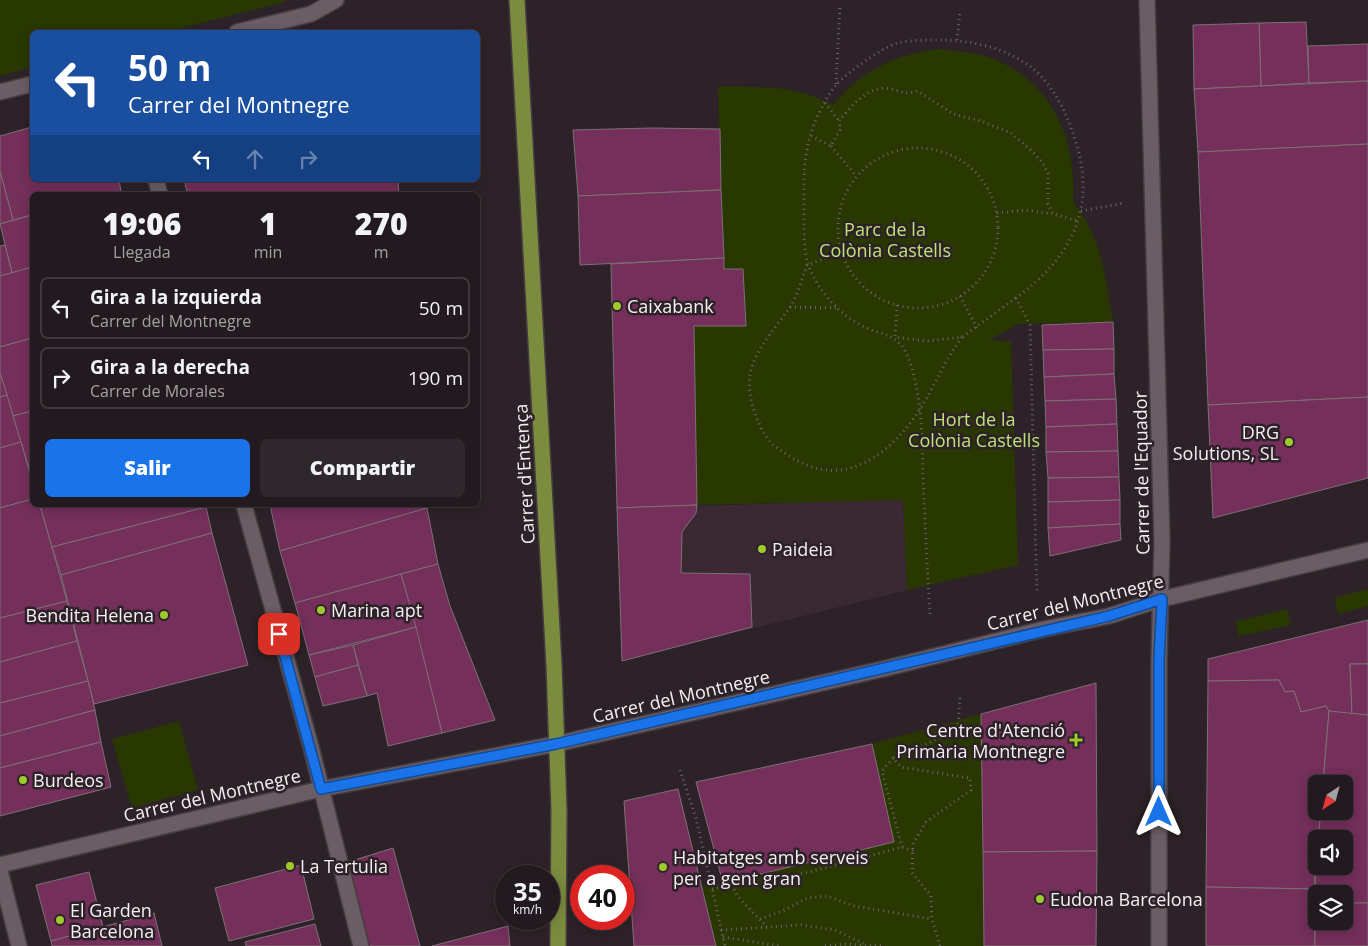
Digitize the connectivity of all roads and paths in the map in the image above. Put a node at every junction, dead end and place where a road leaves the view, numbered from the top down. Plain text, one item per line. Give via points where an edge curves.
1 (336, 0) edge
2 (516, 0) edge
3 (1146, 0) edge
4 (840, 6) dead end
5 (960, 12) dead end
6 (244, 30) edge
7 (957, 40) junction
8 (30, 84) edge
9 (836, 85) junction
10 (0, 92) edge
11 (825, 104) junction
12 (839, 121) junction
13 (811, 136) junction
14 (831, 146) junction
15 (856, 176) junction
16 (1124, 203) dead end
17 (1081, 211) junction
18 (997, 214) junction
19 (1053, 214) junction
20 (1078, 221) junction
21 (840, 253) junction
22 (808, 265) junction
23 (960, 296) junction
24 (1016, 298) junction
25 (897, 305) junction
26 (790, 307) junction
27 (838, 308) junction
28 (977, 328) junction
29 (895, 337) junction
30 (962, 337) junction
31 (920, 408) junction
32 (245, 507) edge
33 (1368, 550) edge
34 (1037, 593) dead end
35 (1162, 599) junction
36 (930, 614) dead end
37 (960, 697) dead end
38 (556, 744) junction
39 (893, 758) junction
40 (680, 770) dead end
41 (321, 789) junction
42 (902, 848) junction
43 (913, 850) junction
44 (0, 865) edge
45 (0, 871) edge
46 (732, 884) junction
47 (712, 889) junction
48 (760, 919) junction
49 (932, 919) junction
50 (767, 927) junction
51 (721, 930) junction
52 (723, 937) junction
53 (864, 944) junction
54 (19, 946) edge
55 (361, 946) edge
56 (558, 946) edge
57 (725, 946) edge
58 (780, 946) edge
59 (825, 946) edge
60 (881, 946) edge
61 (940, 946) edge
62 (1159, 946) edge

1 - 6 street via 311,14
2 - 38 main road, Carrer d'Entença
3 - 35 street, Carrer de l'Equador
4 - 9 path
5 - 7 path
7 - 9 path via 897,43 878,52
7 - 17 path via 1012,56 1041,76 1055,95 1068,117 1083,169
8 - 10 street
9 - 11 path
11 - 12 path
11 - 13 path
12 - 14 path via 840,130
12 - 19 path via 862,96 878,88 906,94 918,91 953,114 1012,133 1043,163 1048,174 1048,204
13 - 14 path
13 - 22 path via 803,169
14 - 15 path
15 - 18 path via 879,156 899,150 932,148 966,164 982,181
15 - 21 path via 838,214
16 - 17 path
17 - 20 path
18 - 19 path via 1026,210
18 - 23 path via 999,232 995,253 985,271
19 - 20 path
20 - 24 path via 1060,255 1043,277
21 - 22 path
21 - 25 path via 865,288 880,299
22 - 26 path
22 - 27 path via 828,299
23 - 25 path via 924,308
23 - 28 path
24 - 28 path
24 - 34 path via 1030,325
25 - 29 path
26 - 27 path
26 - 31 path via 762,347 750,375 753,404 770,443 796,461 820,470 846,471 865,464 882,452
27 - 29 path via 856,323
28 - 30 path
29 - 30 path via 926,341
29 - 31 path via 909,359
30 - 31 path
31 - 36 path
32 - 41 street
33 - 35 street, Carrer del Montnegre
35 - 38 street, Carrer del Montnegre via 1109,616
35 - 62 street, Carrer de l'Equador
37 - 39 path via 958,727
38 - 41 street, Carrer del Montnegre
38 - 56 main road, Carrer d'Entença
39 - 42 path via 882,771
39 - 43 path via 901,767 970,778 971,790 926,822 913,844
40 - 47 path via 696,818
41 - 44 street, Carrer del Montnegre
41 - 55 street
42 - 43 path
42 - 46 path via 792,875
43 - 49 path via 912,873 931,896
45 - 54 street
46 - 47 path
46 - 48 path via 738,897
47 - 51 path
48 - 49 path via 807,898 827,896 854,906
48 - 50 path
49 - 61 path
50 - 51 path
50 - 53 path via 800,925 835,930
51 - 52 path
52 - 57 path
52 - 58 path
53 - 59 path
53 - 60 path

